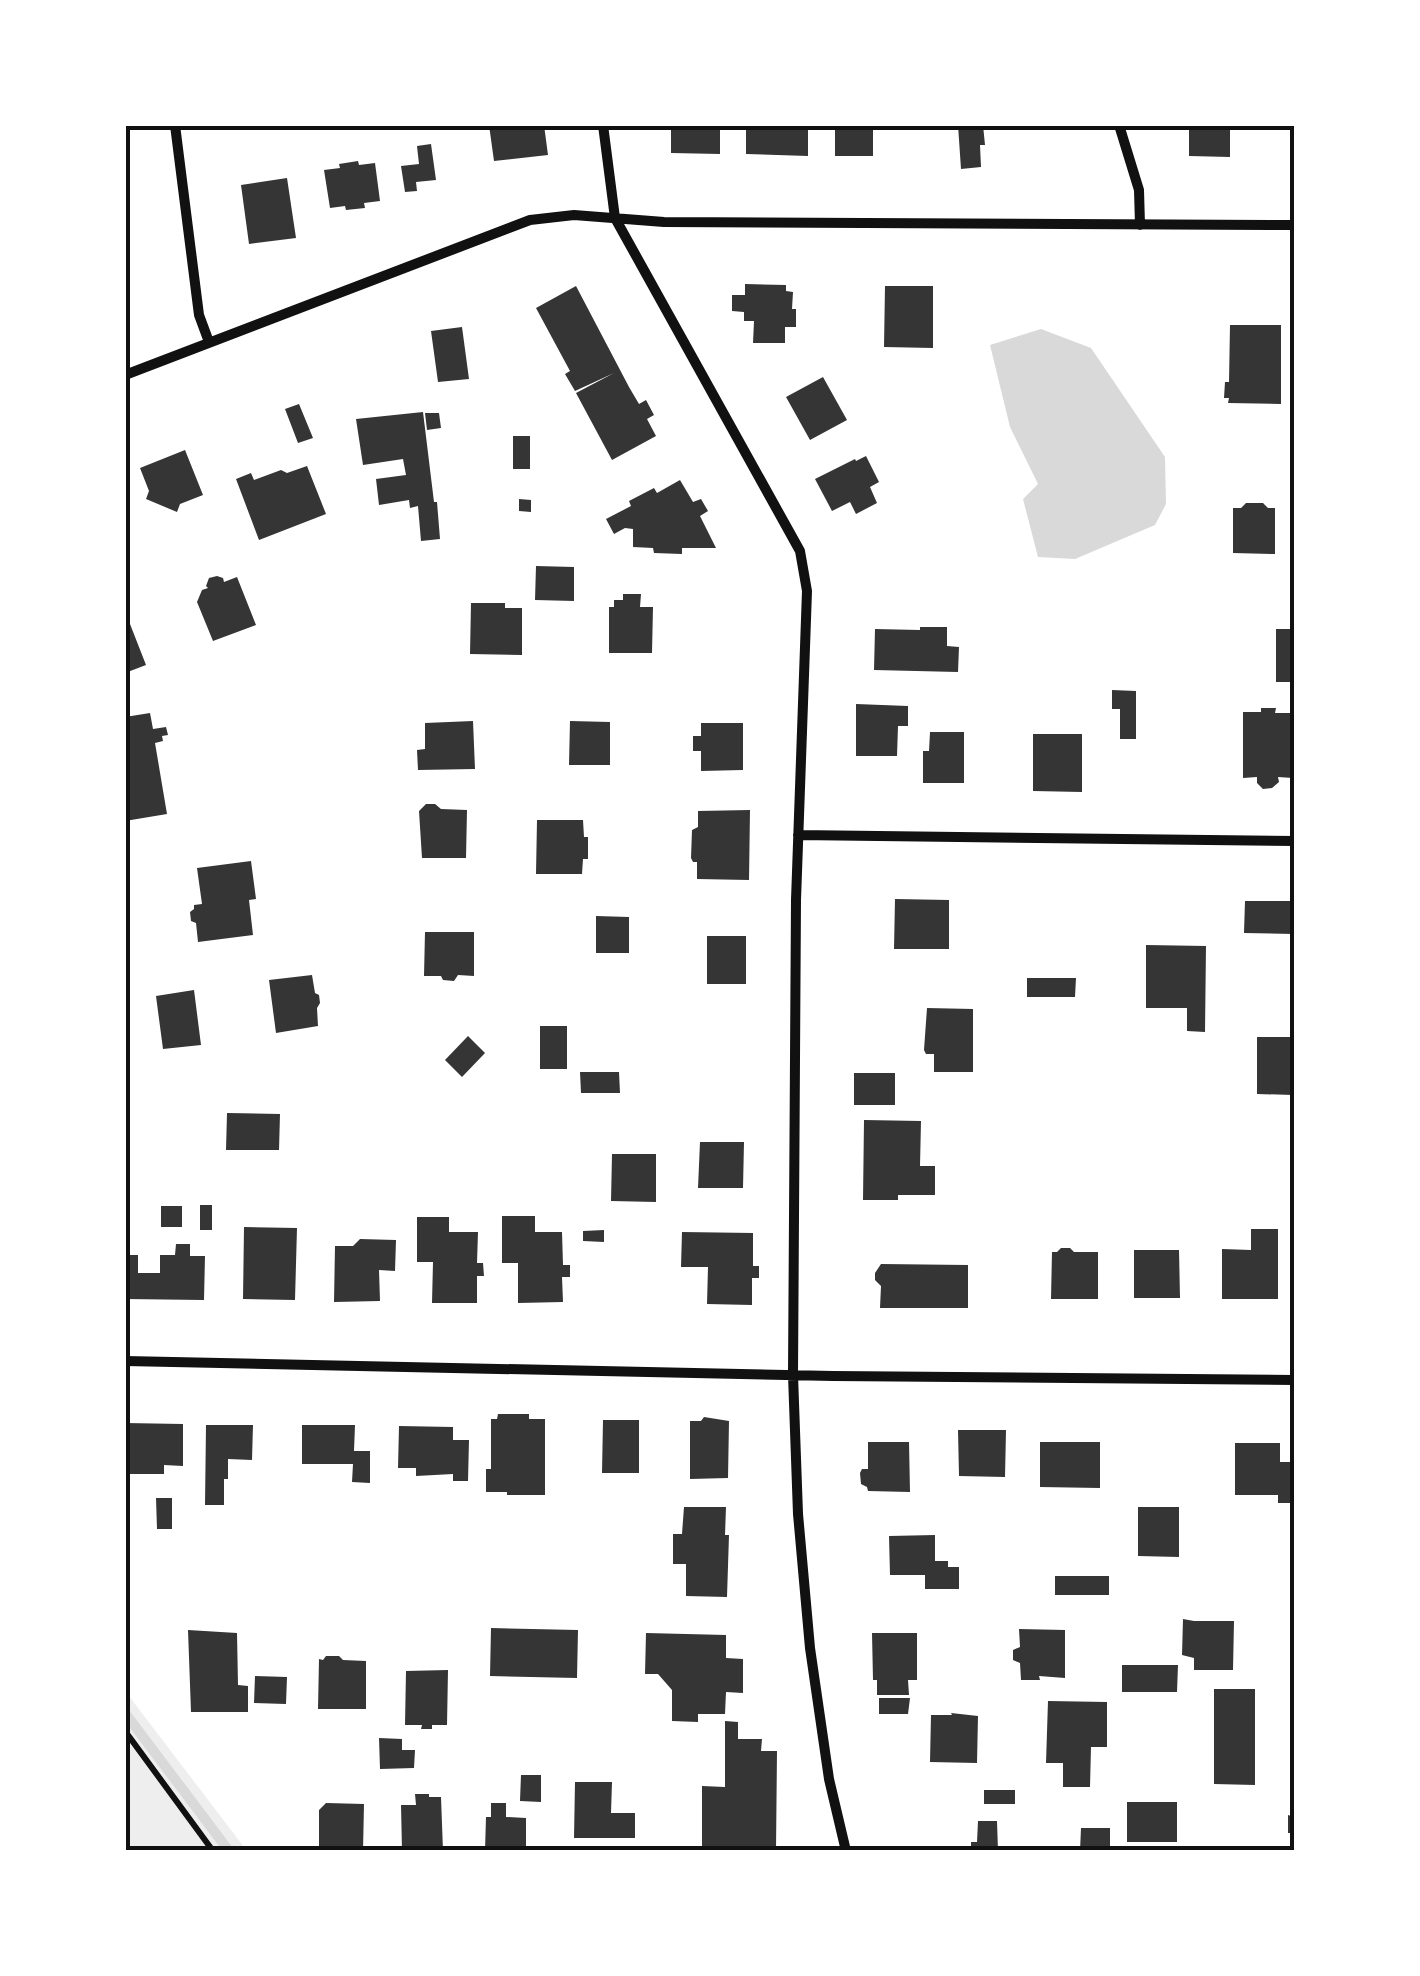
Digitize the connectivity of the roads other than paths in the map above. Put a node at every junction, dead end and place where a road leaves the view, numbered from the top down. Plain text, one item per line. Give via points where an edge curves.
1 (175, 125) edge
2 (603, 125) edge
3 (1119, 125) edge
4 (615, 218) junction
5 (1140, 226) junction
6 (1295, 226) edge
7 (210, 342) junction
8 (125, 375) edge
9 (798, 835) junction
10 (1295, 841) edge
11 (125, 1360) edge
12 (793, 1375) junction
13 (1295, 1380) edge
14 (846, 1851) edge

1 - 7 street via 200,315
2 - 4 street
3 - 5 street via 1138,190
4 - 5 street
4 - 7 street via 530,220
4 - 9 street via 800,552 808,591
5 - 6 street
7 - 8 street
9 - 10 street
9 - 12 street
11 - 12 street
12 - 13 street
12 - 14 street via 810,1648

